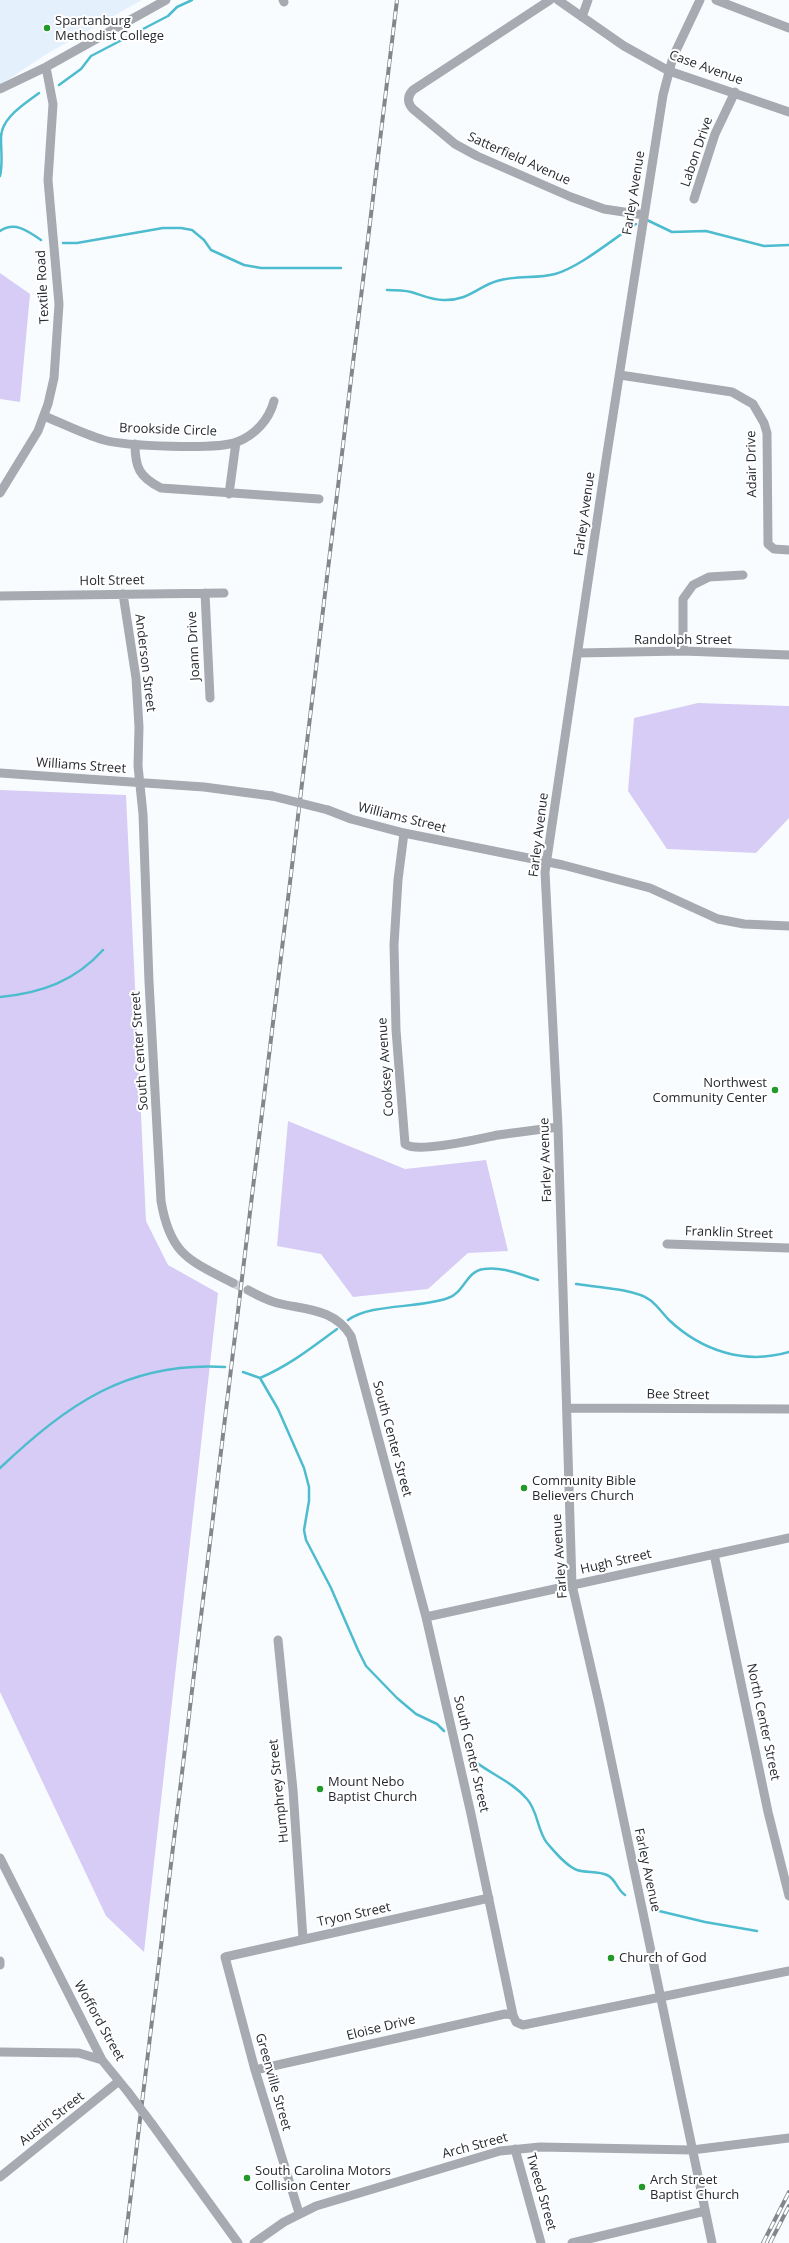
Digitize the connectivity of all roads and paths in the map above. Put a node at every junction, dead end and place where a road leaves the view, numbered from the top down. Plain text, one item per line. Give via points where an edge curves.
1 (166, 0) edge
2 (550, 0) edge
3 (558, 0) edge
4 (588, 0) edge
5 (700, 0) edge
6 (716, 0) edge
7 (582, 17) junction
8 (789, 28) edge
9 (46, 67) junction
10 (669, 71) junction
11 (0, 89) edge
12 (735, 92) junction
13 (789, 112) edge
14 (694, 199) dead end
15 (644, 215) junction
16 (620, 375) junction
17 (274, 401) dead end
18 (44, 416) junction
19 (236, 442) junction
20 (135, 444) junction
21 (0, 493) edge
22 (229, 494) junction
23 (318, 499) dead end
24 (789, 550) edge
25 (743, 575) dead end
26 (205, 593) junction
27 (224, 593) dead end
28 (123, 594) junction
29 (0, 596) edge
30 (683, 651) junction
31 (578, 653) junction
32 (789, 656) edge
33 (210, 698) dead end
34 (0, 773) edge
35 (140, 783) junction
36 (404, 833) junction
37 (546, 861) junction
38 (789, 926) edge
39 (558, 1127) junction
40 (667, 1244) dead end
41 (789, 1248) edge
42 (233, 1282) tunnel mouth
43 (248, 1290) tunnel mouth
44 (567, 1408) junction
45 (789, 1409) edge
46 (789, 1538) edge
47 (714, 1554) junction
48 (572, 1585) junction
49 (426, 1617) junction
50 (278, 1640) dead end
51 (0, 1858) edge
52 (789, 1896) edge
53 (489, 1898) junction
54 (303, 1939) junction
55 (225, 1957) joint
56 (0, 1961) edge
57 (0, 1965) edge
58 (789, 1971) edge
59 (661, 1997) junction
60 (513, 2015) junction
61 (0, 2052) edge
62 (102, 2060) junction
63 (256, 2070) junction
64 (119, 2081) junction
65 (789, 2138) edge
66 (515, 2149) junction
67 (692, 2150) junction
68 (0, 2177) edge
69 (705, 2211) junction
70 (299, 2213) junction
71 (238, 2243) edge
72 (254, 2243) edge
73 (541, 2243) edge
74 (572, 2243) edge
75 (712, 2243) edge

1 - 9 street
2 - 15 street, Satterfield Avenue via 413,90 408,96 408,103 455,144 477,156 577,199 604,208
3 - 7 street, Case Avenue
4 - 7 street
5 - 10 street, Farley Avenue
6 - 8 street
7 - 10 street, Case Avenue via 624,46
9 - 11 street
9 - 18 street, Textile Road via 52,104 48,180 59,304 54,378
10 - 12 street, Case Avenue
10 - 15 street, Farley Avenue
12 - 13 street, Case Avenue
12 - 14 street, Labon Drive via 715,134
15 - 16 street, Farley Avenue
16 - 24 street, Adair Drive via 732,392 752,404 767,433 768,544 774,549
16 - 31 street, Farley Avenue
17 - 19 street, Brookside Circle via 263,425
18 - 20 street, Brookside Circle via 104,440
18 - 21 street, Textile Road via 25,454
19 - 20 street, Brookside Circle via 215,446
19 - 22 street
20 - 22 street via 135,462 145,478 153,484 161,488
22 - 23 street
25 - 30 street via 709,577 693,585 683,599
26 - 27 street, Holt Street
26 - 28 street, Holt Street
26 - 33 street, Joann Drive
28 - 29 street, Holt Street
28 - 35 street, Anderson Street via 136,678
30 - 31 street, Randolph Street
30 - 32 street, Randolph Street
31 - 37 street, Farley Avenue
34 - 35 street, Williams Street
35 - 36 street, Williams Street, bridge via 202,787 272,796
35 - 42 street, South Center Street via 159,1185 164,1217 168,1232 184,1254
36 - 37 street, Williams Street
36 - 39 street, Cooksey Avenue via 394,945 396,1030 405,1144 414,1148 464,1143 497,1135
37 - 38 street, Williams Street via 659,890 701,913 718,919 744,924
37 - 39 street, Farley Avenue
39 - 44 street, Farley Avenue
40 - 41 street, Franklin Street
43 - 49 street, South Center Street via 275,1302 327,1314 342,1324 351,1336
44 - 45 street, Bee Street
44 - 48 street, Farley Avenue
46 - 47 street, Hugh Street
47 - 48 street, Hugh Street
47 - 52 street, North Center Street via 768,1812
48 - 49 street, Hugh Street
48 - 59 street, Farley Avenue
49 - 53 street, South Center Street
50 - 54 street, Humphrey Street
51 - 62 street, Wofford Street
53 - 54 street, Tryon Street
53 - 60 street, South Center Street
54 - 55 street, Tryon Street
55 - 63 street, Greenville Street
56 - 57 street
58 - 59 street
59 - 60 street via 523,2025 516,2022
59 - 67 street, Farley Avenue
60 - 63 street, Eloise Drive via 505,2014 414,2033
61 - 62 street via 79,2053
62 - 64 street, Wofford Street
63 - 70 street, Greenville Street
64 - 68 street, Austin Street
64 - 71 street, Wofford Street, bridge
65 - 67 street, Arch Street
66 - 67 street, Arch Street via 540,2147
66 - 70 street, Arch Street via 484,2155
66 - 73 street, Tweed Street
67 - 69 street, Farley Avenue
69 - 74 street
69 - 75 street, Farley Avenue
70 - 72 street, Arch Street

